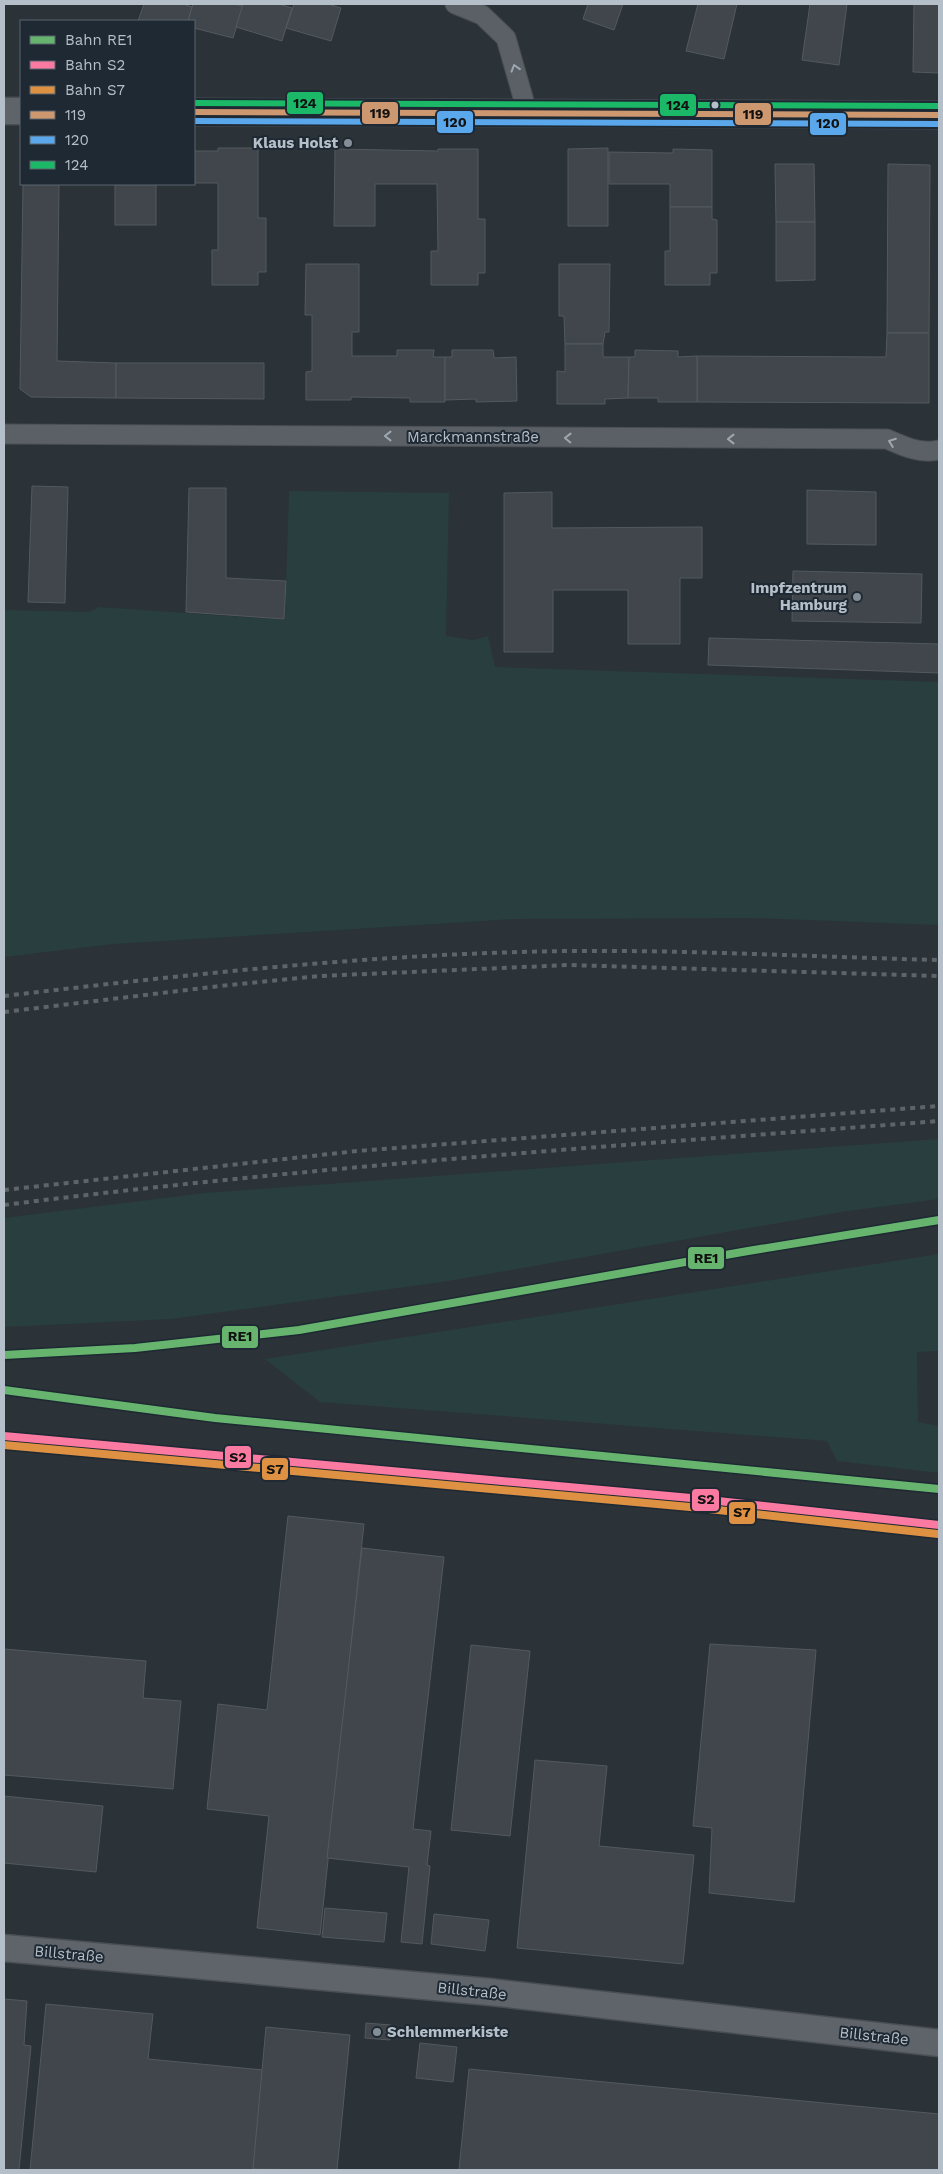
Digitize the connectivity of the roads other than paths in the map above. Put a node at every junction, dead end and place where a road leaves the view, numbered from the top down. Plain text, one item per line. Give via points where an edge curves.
1 (455, 4) edge
2 (4, 111) edge
3 (20, 111) edge
4 (195, 112) edge
5 (528, 114) junction
6 (939, 115) edge
7 (4, 434) edge
8 (939, 450) edge
9 (4, 1948) edge
10 (939, 2043) edge

5 -> 1 street via 506,38 482,15
2 - 3 street
4 - 5 street
5 - 6 street
8 -> 7 street, Marckmannstraße via 910,450 887,439
9 - 10 street, Billstraße via 490,1992

